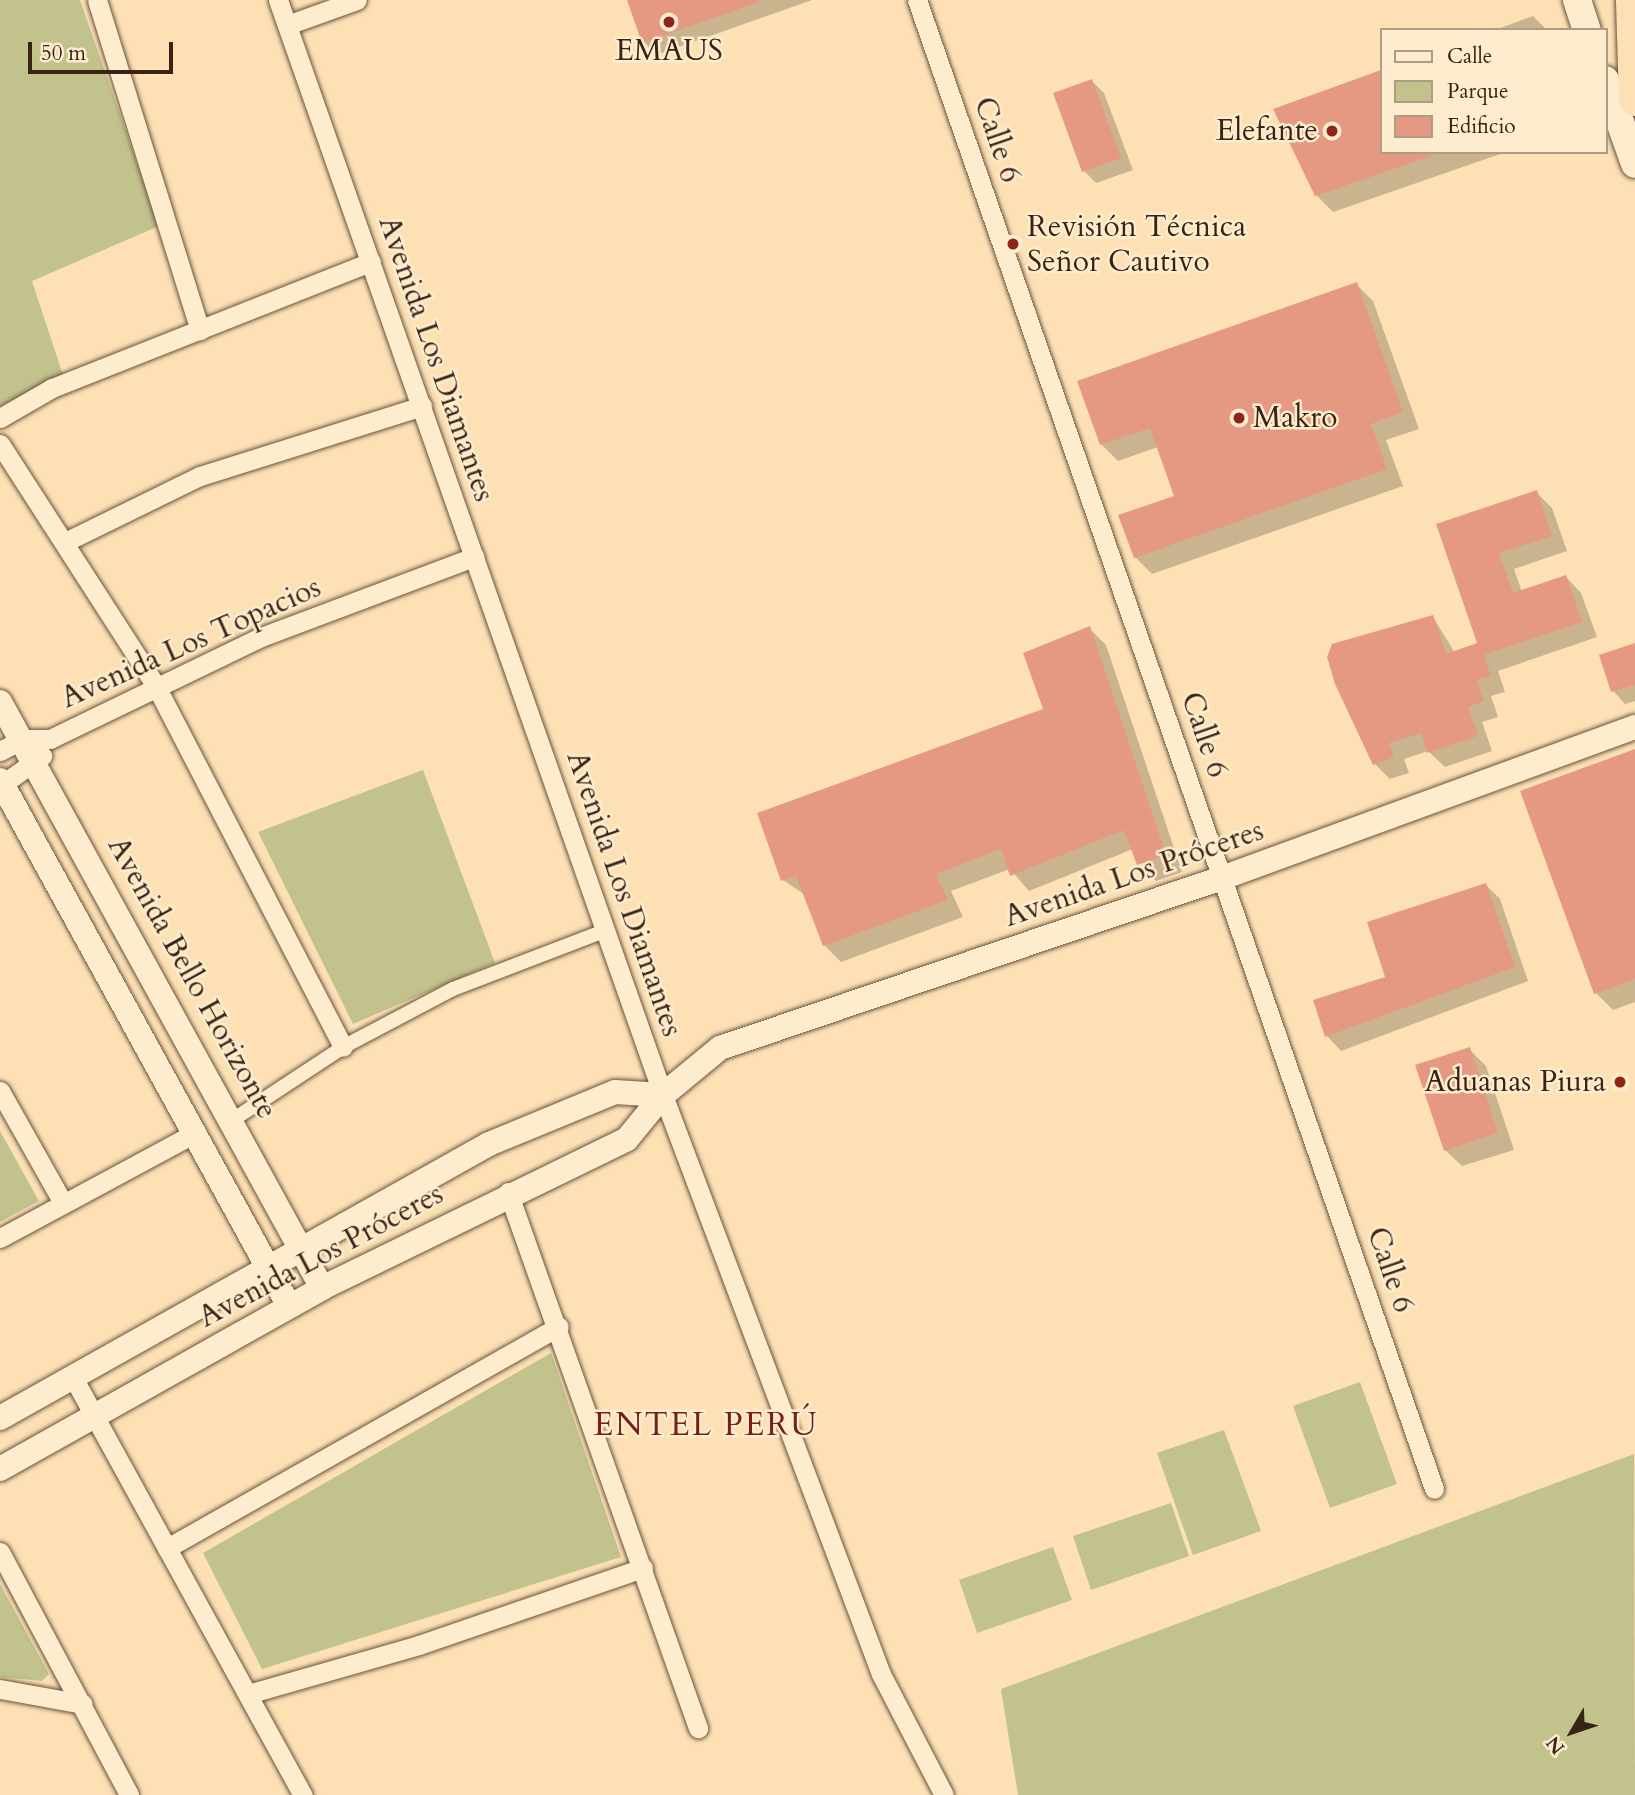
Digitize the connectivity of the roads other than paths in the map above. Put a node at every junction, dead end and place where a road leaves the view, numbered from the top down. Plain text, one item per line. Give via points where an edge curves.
1 (97, 0) edge
2 (278, 0) edge
3 (357, 0) edge
4 (917, 0) edge
5 (1577, 0) edge
6 (1632, 0) edge
7 (1635, 9) edge
8 (287, 25) junction
9 (1586, 28) edge
10 (1607, 86) edge
11 (1635, 99) edge
12 (1635, 164) edge
13 (371, 262) junction
14 (200, 330) junction
15 (422, 406) junction
16 (0, 418) edge
17 (0, 444) edge
18 (65, 542) junction
19 (474, 557) junction
20 (157, 688) junction
21 (0, 702) edge
22 (1635, 727) edge
23 (23, 739) junction
24 (50, 739) junction
25 (0, 751) edge
26 (38, 764) junction
27 (1, 784) edge
28 (1222, 878) junction
29 (604, 931) junction
30 (343, 1047) junction
31 (0, 1091) edge
32 (663, 1095) junction
33 (234, 1119) junction
34 (195, 1133) junction
35 (508, 1192) junction
36 (63, 1203) junction
37 (0, 1238) edge
38 (303, 1250) junction
39 (270, 1269) junction
40 (322, 1288) junction
41 (289, 1306) junction
42 (559, 1326) junction
43 (74, 1378) junction
44 (97, 1415) junction
45 (0, 1418) edge
46 (0, 1469) edge
47 (1434, 1489) dead end
48 (167, 1548) junction
49 (0, 1552) edge
50 (643, 1568) junction
51 (0, 1689) edge
52 (248, 1694) junction
53 (83, 1704) junction
54 (698, 1728) dead end
55 (129, 1795) edge
56 (303, 1795) edge
57 (944, 1795) edge

1 - 14 street
2 - 8 street, Avenida Los Diamantes
3 - 8 street
4 - 28 street, Calle 6
5 - 9 main road
6 - 7 highway
6 - 11 highway
8 - 13 street, Avenida Los Diamantes
10 - 12 main road
13 - 14 street
13 - 15 street, Avenida Los Diamantes
14 - 16 street via 52,388
15 - 18 street via 200,475
15 - 19 street, Avenida Los Diamantes
17 - 18 street
18 - 20 street
19 - 20 street, Avenida Los Topacios via 261,637
19 - 29 street, Avenida Los Diamantes
20 - 24 street, Avenida Los Topacios
20 - 30 street
21 - 23 street, Avenida Bello Horizonte
22 - 28 street, Avenida Los Próceres
23 - 24 street, Avenida Los Topacios
23 - 25 street, Avenida Los Topacios
23 - 26 street, Avenida Bello Horizonte
24 - 26 street, Avenida Los Topacios
26 - 27 street
26 - 33 street, Avenida Bello Horizonte
27 - 34 street
28 - 32 street, Avenida Los Próceres via 720,1048
28 - 47 street, Calle 6
29 - 30 street via 453,989
29 - 32 street, Avenida Los Diamantes
30 - 33 street
31 - 36 street
32 - 35 street, Avenida Los Próceres via 627,1139
32 - 38 street, Avenida Los Próceres via 615,1093 489,1144
32 - 57 street, Avenida Los Diamantes via 881,1674
33 - 38 street, Avenida Bello Horizonte
34 - 36 street
34 - 39 street
35 - 40 street, Avenida Los Próceres
35 - 42 street
36 - 37 street
38 - 39 street, Avenida Los Próceres
38 - 40 street, Avenida Bello Horizonte
39 - 41 street
39 - 43 street, Avenida Los Próceres
40 - 41 street, Avenida Los Próceres
41 - 44 street, Avenida Los Próceres
42 - 48 street
42 - 50 street
43 - 44 street
43 - 45 street, Avenida Los Próceres
44 - 46 street, Avenida Los Próceres
44 - 48 street
48 - 52 street
49 - 53 street
50 - 52 street via 419,1646
50 - 54 street
51 - 53 street
52 - 56 street
53 - 55 street

